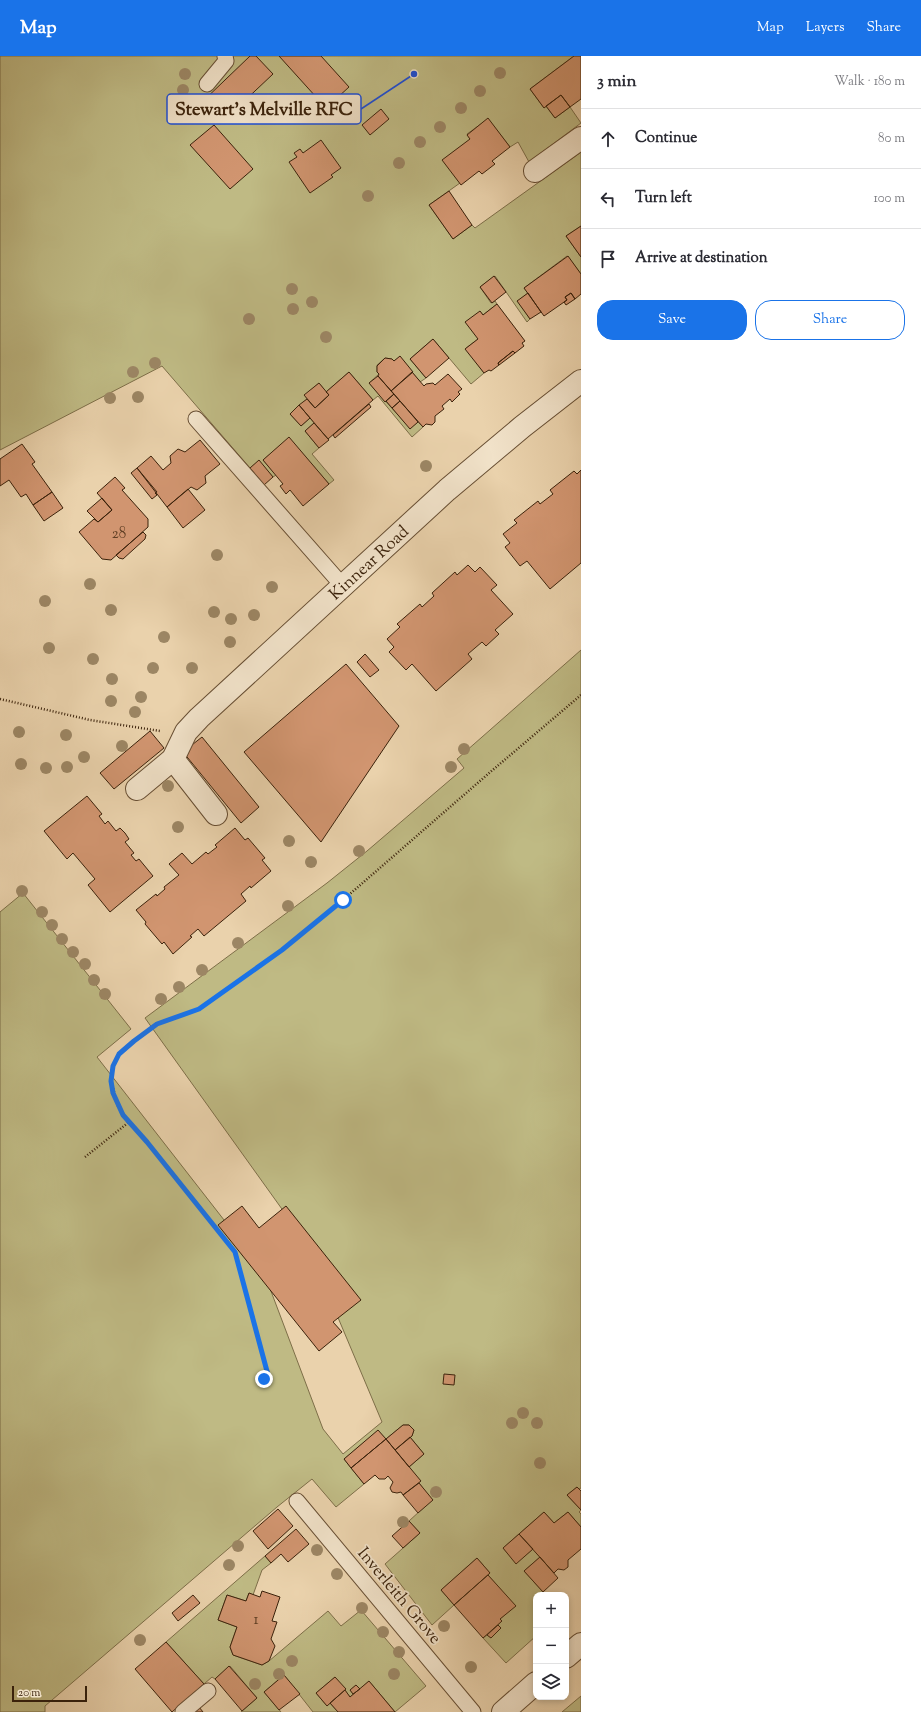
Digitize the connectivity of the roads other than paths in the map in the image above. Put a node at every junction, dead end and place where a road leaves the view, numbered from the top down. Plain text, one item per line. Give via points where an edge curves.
1 (225, 56) edge
2 (207, 84) dead end
3 (581, 138) edge
4 (535, 171) dead end
5 (581, 381) edge
6 (196, 419) dead end
7 (342, 585) junction
8 (173, 759) junction
9 (137, 789) dead end
10 (216, 814) dead end
11 (297, 1501) dead end
12 (581, 1644) edge
13 (569, 1654) edge
14 (533, 1686) edge
15 (208, 1691) dead end
16 (183, 1712) edge
17 (473, 1712) edge
18 (503, 1712) edge

1 - 2 lane via 226,61
3 - 4 street
5 - 7 street, Kinnear Road via 488,454
6 - 7 lane
7 - 8 street, Kinnear Road via 216,700 186,732
8 - 9 street, Kinnear Road
8 - 10 street
11 - 17 lane, Inverleith Grove
12 - 13 street
14 - 18 street
15 - 16 lane

